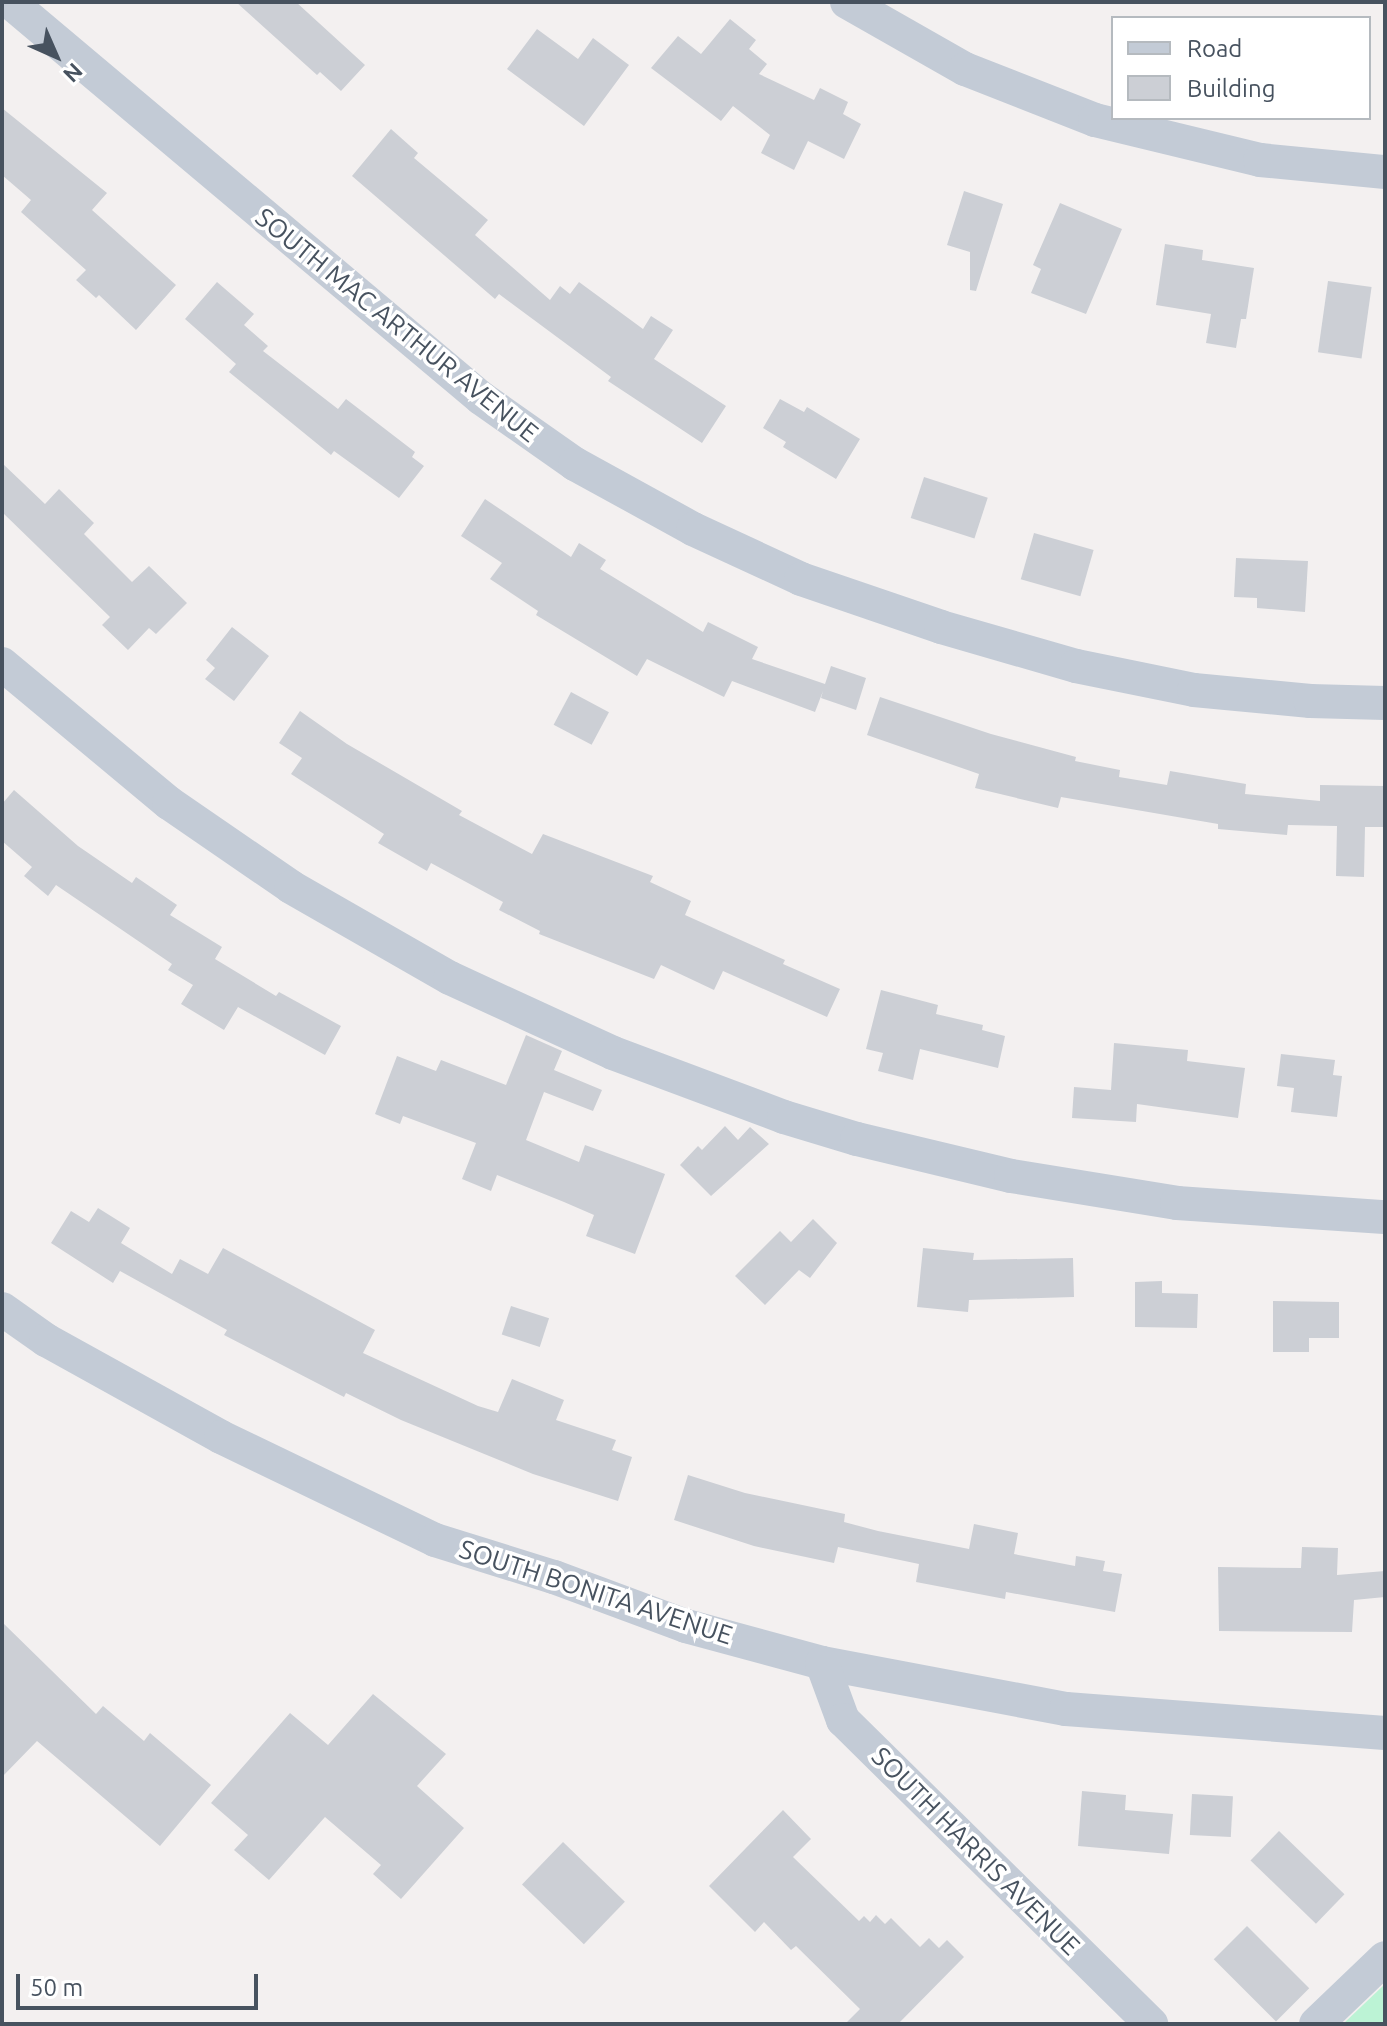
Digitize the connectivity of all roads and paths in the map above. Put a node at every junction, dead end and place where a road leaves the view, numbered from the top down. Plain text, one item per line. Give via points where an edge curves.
1 (10, 2) edge
2 (847, 2) edge
3 (1385, 172) edge
4 (2, 664) edge
5 (1385, 703) edge
6 (1385, 1217) edge
7 (2, 1309) edge
8 (822, 1663) junction
9 (1385, 1733) edge
10 (1385, 1958) edge
11 (1151, 2024) edge
12 (1316, 2024) edge

1 - 5 street, SOUTH MAC ARTHUR AVENUE via 481,398 575,464 705,536 888,610 1076,666 1217,693
2 - 3 street via 965,69 1083,116 1249,158
4 - 6 street via 151,788 267,872 437,971 613,1053 784,1117 1011,1176 1204,1206
7 - 8 street, SOUTH BONITA AVENUE via 46,1340 221,1437 435,1540 686,1626
8 - 9 street, SOUTH BONITA AVENUE via 1066,1709
8 - 11 street, SOUTH HARRIS AVENUE via 843,1720
10 - 12 street

